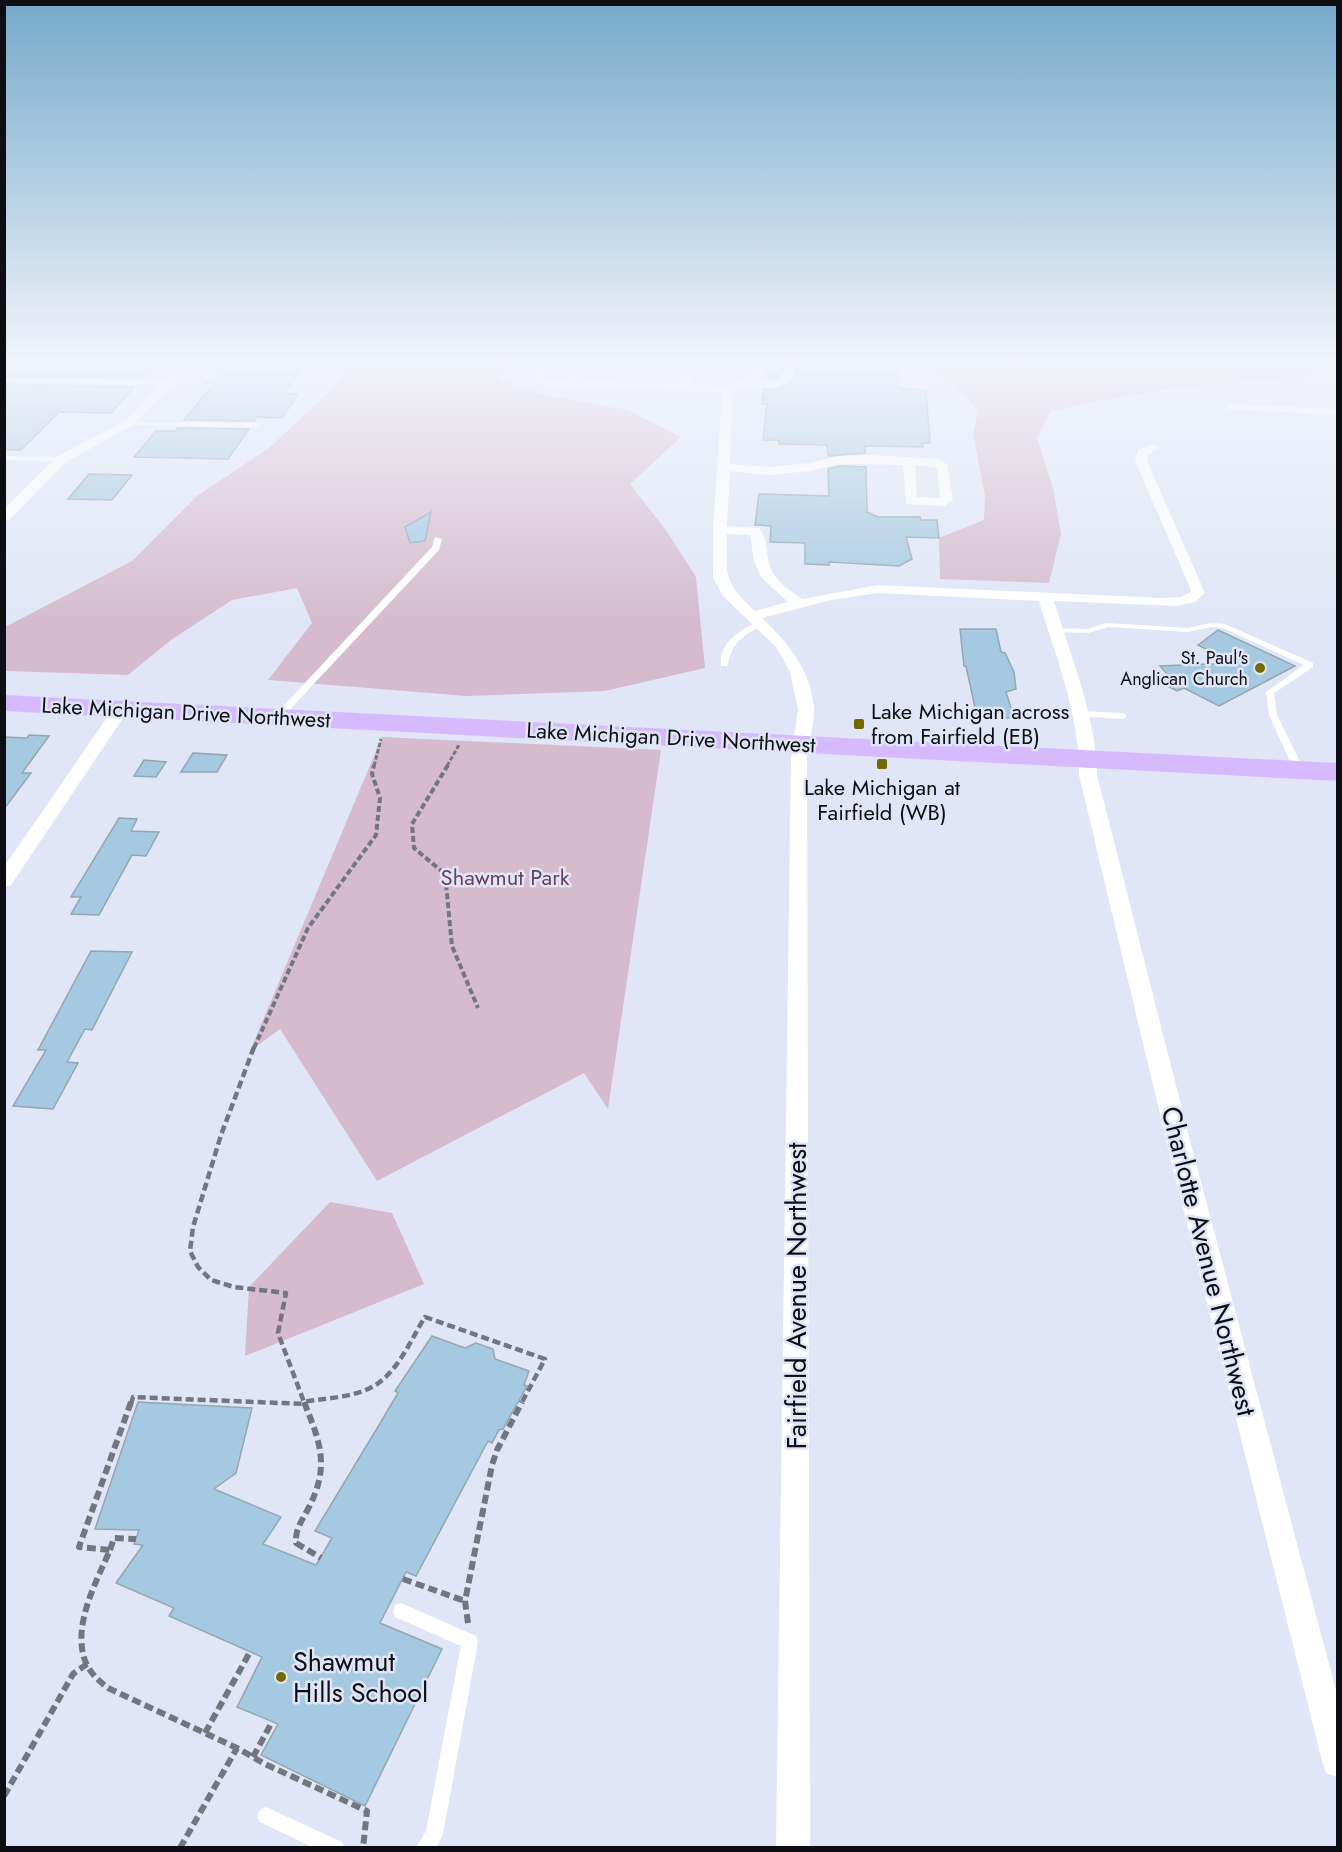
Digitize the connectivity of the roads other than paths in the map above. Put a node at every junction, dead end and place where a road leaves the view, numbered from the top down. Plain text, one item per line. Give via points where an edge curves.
1 (76, 451) edge
2 (724, 451) edge
3 (1145, 451) edge
4 (4, 458) edge
5 (62, 459) junction
6 (909, 462) dead end
7 (723, 467) junction
8 (4, 517) edge
9 (720, 530) junction
10 (438, 539) dead end
11 (1045, 597) junction
12 (799, 604) junction
13 (755, 620) junction
14 (1054, 630) junction
15 (724, 664) dead end
16 (4, 703) edge
17 (121, 709) junction
18 (1080, 714) junction
19 (1123, 716) dead end
20 (278, 717) junction
21 (800, 744) junction
22 (1089, 759) junction
23 (1299, 770) junction
24 (1338, 771) edge
25 (4, 881) edge
26 (401, 1611) dead end
27 (1338, 1761) edge
28 (266, 1816) dead end
29 (336, 1848) edge
30 (425, 1848) edge
31 (793, 1848) edge

1 - 5 street
2 - 7 street, Fairfield Avenue Northwest
3 - 11 street via 1141,461 1198,593 1179,602
4 - 5 lane
5 - 8 street
6 - 7 street via 839,459 770,471
7 - 9 street, Fairfield Avenue Northwest
9 - 12 street via 754,531 759,537 764,573
9 - 13 street, Fairfield Avenue Northwest via 720,578 728,593
10 - 20 lane via 436,548
11 - 12 street via 878,589
11 - 14 street, Charlotte Avenue Northwest
12 - 13 street
13 - 15 lane via 729,644
13 - 21 street, Fairfield Avenue Northwest via 782,645 798,672 806,709
14 - 18 street, Charlotte Avenue Northwest
14 - 23 lane via 1089,631 1108,625 1188,630 1225,626 1310,664 1270,692 1273,715
16 - 17 highway, Lake Michigan Drive Northwest
17 - 20 highway, Lake Michigan Drive Northwest
17 - 25 street
18 - 19 lane
18 - 22 street, Charlotte Avenue Northwest
20 - 21 highway, Lake Michigan Drive Northwest
21 - 22 highway, Lake Michigan Drive Northwest
21 - 31 street, Fairfield Avenue Northwest
22 - 23 highway, Lake Michigan Drive Northwest
22 - 27 street, Charlotte Avenue Northwest via 1088,775 1175,1129
23 - 24 highway, Lake Michigan Drive Northwest
26 - 30 lane via 470,1642 434,1834
28 - 29 lane

